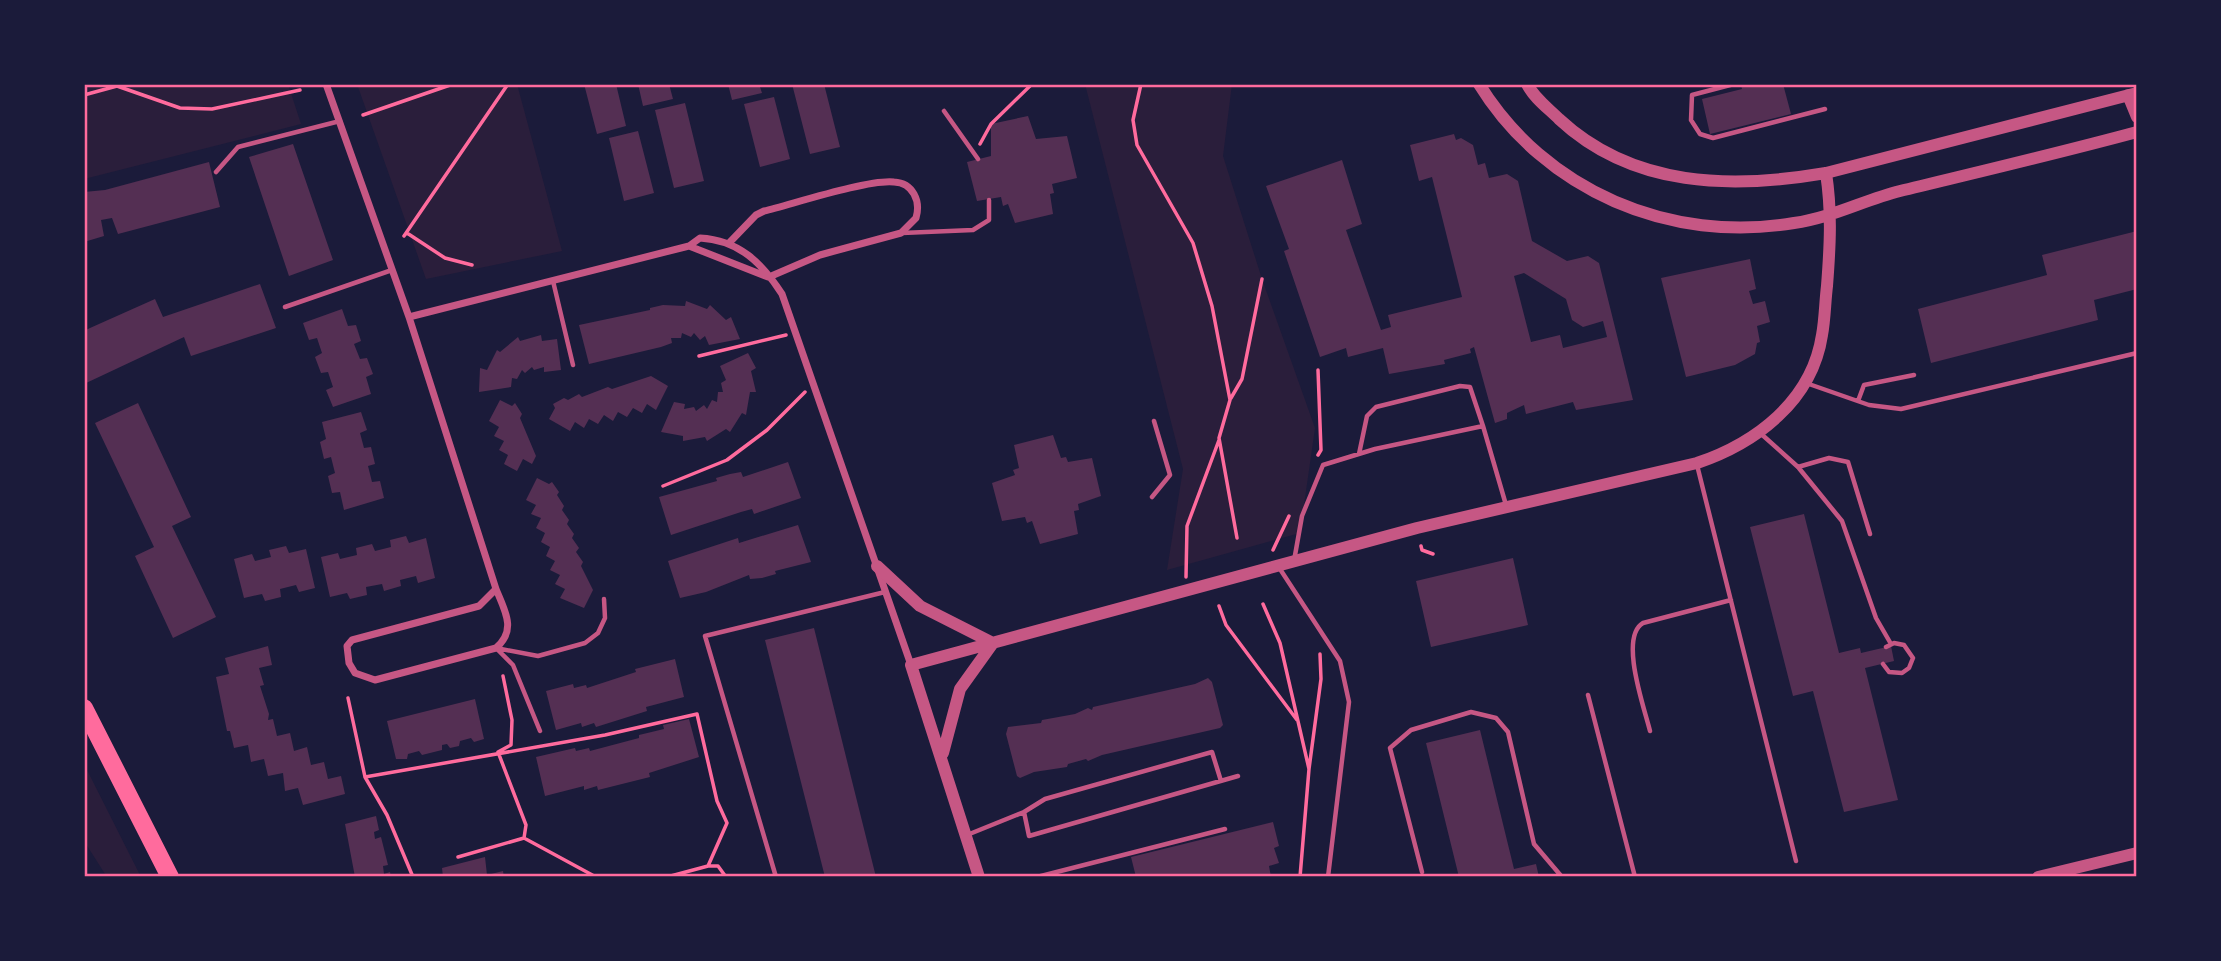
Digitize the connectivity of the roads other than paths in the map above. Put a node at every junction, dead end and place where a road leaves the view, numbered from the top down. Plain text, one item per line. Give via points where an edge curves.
1 (326, 84) edge
2 (1479, 84) edge
3 (1734, 84) edge
4 (1530, 86) edge
5 (2133, 94) edge
6 (1825, 109) dead end
7 (944, 111) dead end
8 (2137, 117) edge
9 (340, 121) junction
10 (2137, 132) edge
11 (978, 159) dead end
12 (216, 172) dead end
13 (1826, 173) junction
14 (989, 200) dead end
15 (1832, 213) junction
16 (901, 233) junction
17 (730, 243) junction
18 (689, 246) junction
19 (392, 270) junction
20 (769, 277) junction
21 (552, 279) junction
22 (285, 307) dead end
23 (409, 317) junction
24 (2137, 353) edge
25 (573, 365) dead end
26 (1914, 375) dead end
27 (1804, 383) junction
28 (1858, 401) junction
29 (1154, 421) dead end
30 (1483, 426) junction
31 (1759, 432) junction
32 (1359, 454) junction
33 (1697, 463) junction
34 (1798, 467) junction
35 (1152, 497) dead end
36 (1506, 506) junction
37 (1870, 534) dead end
38 (1294, 562) junction
39 (877, 566) junction
40 (1271, 567) junction
41 (496, 589) junction
42 (886, 592) junction
43 (604, 599) dead end
44 (1731, 600) junction
45 (993, 643) junction
46 (496, 648) junction
47 (1883, 664) dead end
48 (911, 665) junction
49 (1588, 695) dead end
50 (84, 708) edge
51 (540, 731) dead end
52 (1650, 731) dead end
53 (943, 757) junction
54 (1238, 776) dead end
55 (1221, 781) junction
56 (1024, 812) junction
57 (1224, 829) dead end
58 (967, 835) junction
59 (2137, 853) edge
60 (1796, 861) dead end
61 (1422, 872) dead end
62 (170, 877) edge
63 (776, 877) edge
64 (979, 877) edge
65 (1040, 877) edge
66 (1328, 877) edge
67 (1562, 877) edge
68 (1635, 877) edge
69 (2038, 877) edge

1 - 9 street
2 - 15 street via 1525,144 1560,173 1615,204 1719,226 1780,225
3 - 6 lane via 1692,95 1691,120 1700,134 1713,138
4 - 13 street via 1570,129 1595,148 1648,172 1713,181
5 - 8 street
5 - 13 street
7 - 11 lane
9 - 12 lane via 237,147
9 - 19 street
10 - 15 street via 1862,200
13 - 15 street
14 - 16 lane via 989,220 977,229
15 - 27 street via 1822,335
16 - 17 street via 916,218 918,203 907,186 892,181 764,211
16 - 20 street via 820,255
17 - 18 street via 700,239
17 - 20 street via 754,258
18 - 20 street
18 - 21 street
19 - 22 lane
19 - 23 street
20 - 39 street via 782,294
21 - 23 street
21 - 25 lane
23 - 41 street
24 - 28 lane via 1901,410
26 - 28 lane via 1864,385
27 - 28 lane
27 - 31 street via 1773,422
29 - 35 lane via 1170,475
30 - 32 lane
30 - 32 lane via 1470,387 1460,386 1376,407 1367,416
30 - 36 lane
31 - 33 street via 1740,446
31 - 34 lane
32 - 38 lane via 1323,465 1302,516
33 - 36 street
33 - 44 lane
34 - 37 lane via 1829,458 1848,462
34 - 47 lane via 1842,521 1888,645 1907,646 1912,655 1907,671 1889,672
36 - 38 street
38 - 40 street
39 - 42 street
39 - 45 street via 920,606
40 - 45 street
40 - 66 lane via 1340,661 1349,702
41 - 46 street via 510,624
41 - 46 street via 479,606 352,640 347,652 355,673 375,680
42 - 48 street
42 - 63 lane via 705,636
43 - 46 lane via 605,618 598,633 585,642 538,656
44 - 52 lane via 1643,623 1633,632 1631,648
44 - 60 lane
45 - 48 street
45 - 53 street via 960,689
46 - 51 lane via 513,665
48 - 53 street
49 - 68 lane
50 - 62 highway
53 - 58 street
54 - 55 lane
55 - 56 lane via 1029,836
55 - 56 lane via 1212,752 1045,799
56 - 58 lane
57 - 65 lane
58 - 64 street
59 - 69 street
61 - 67 lane via 1390,748 1411,730 1471,712 1496,718 1508,732 1534,844

